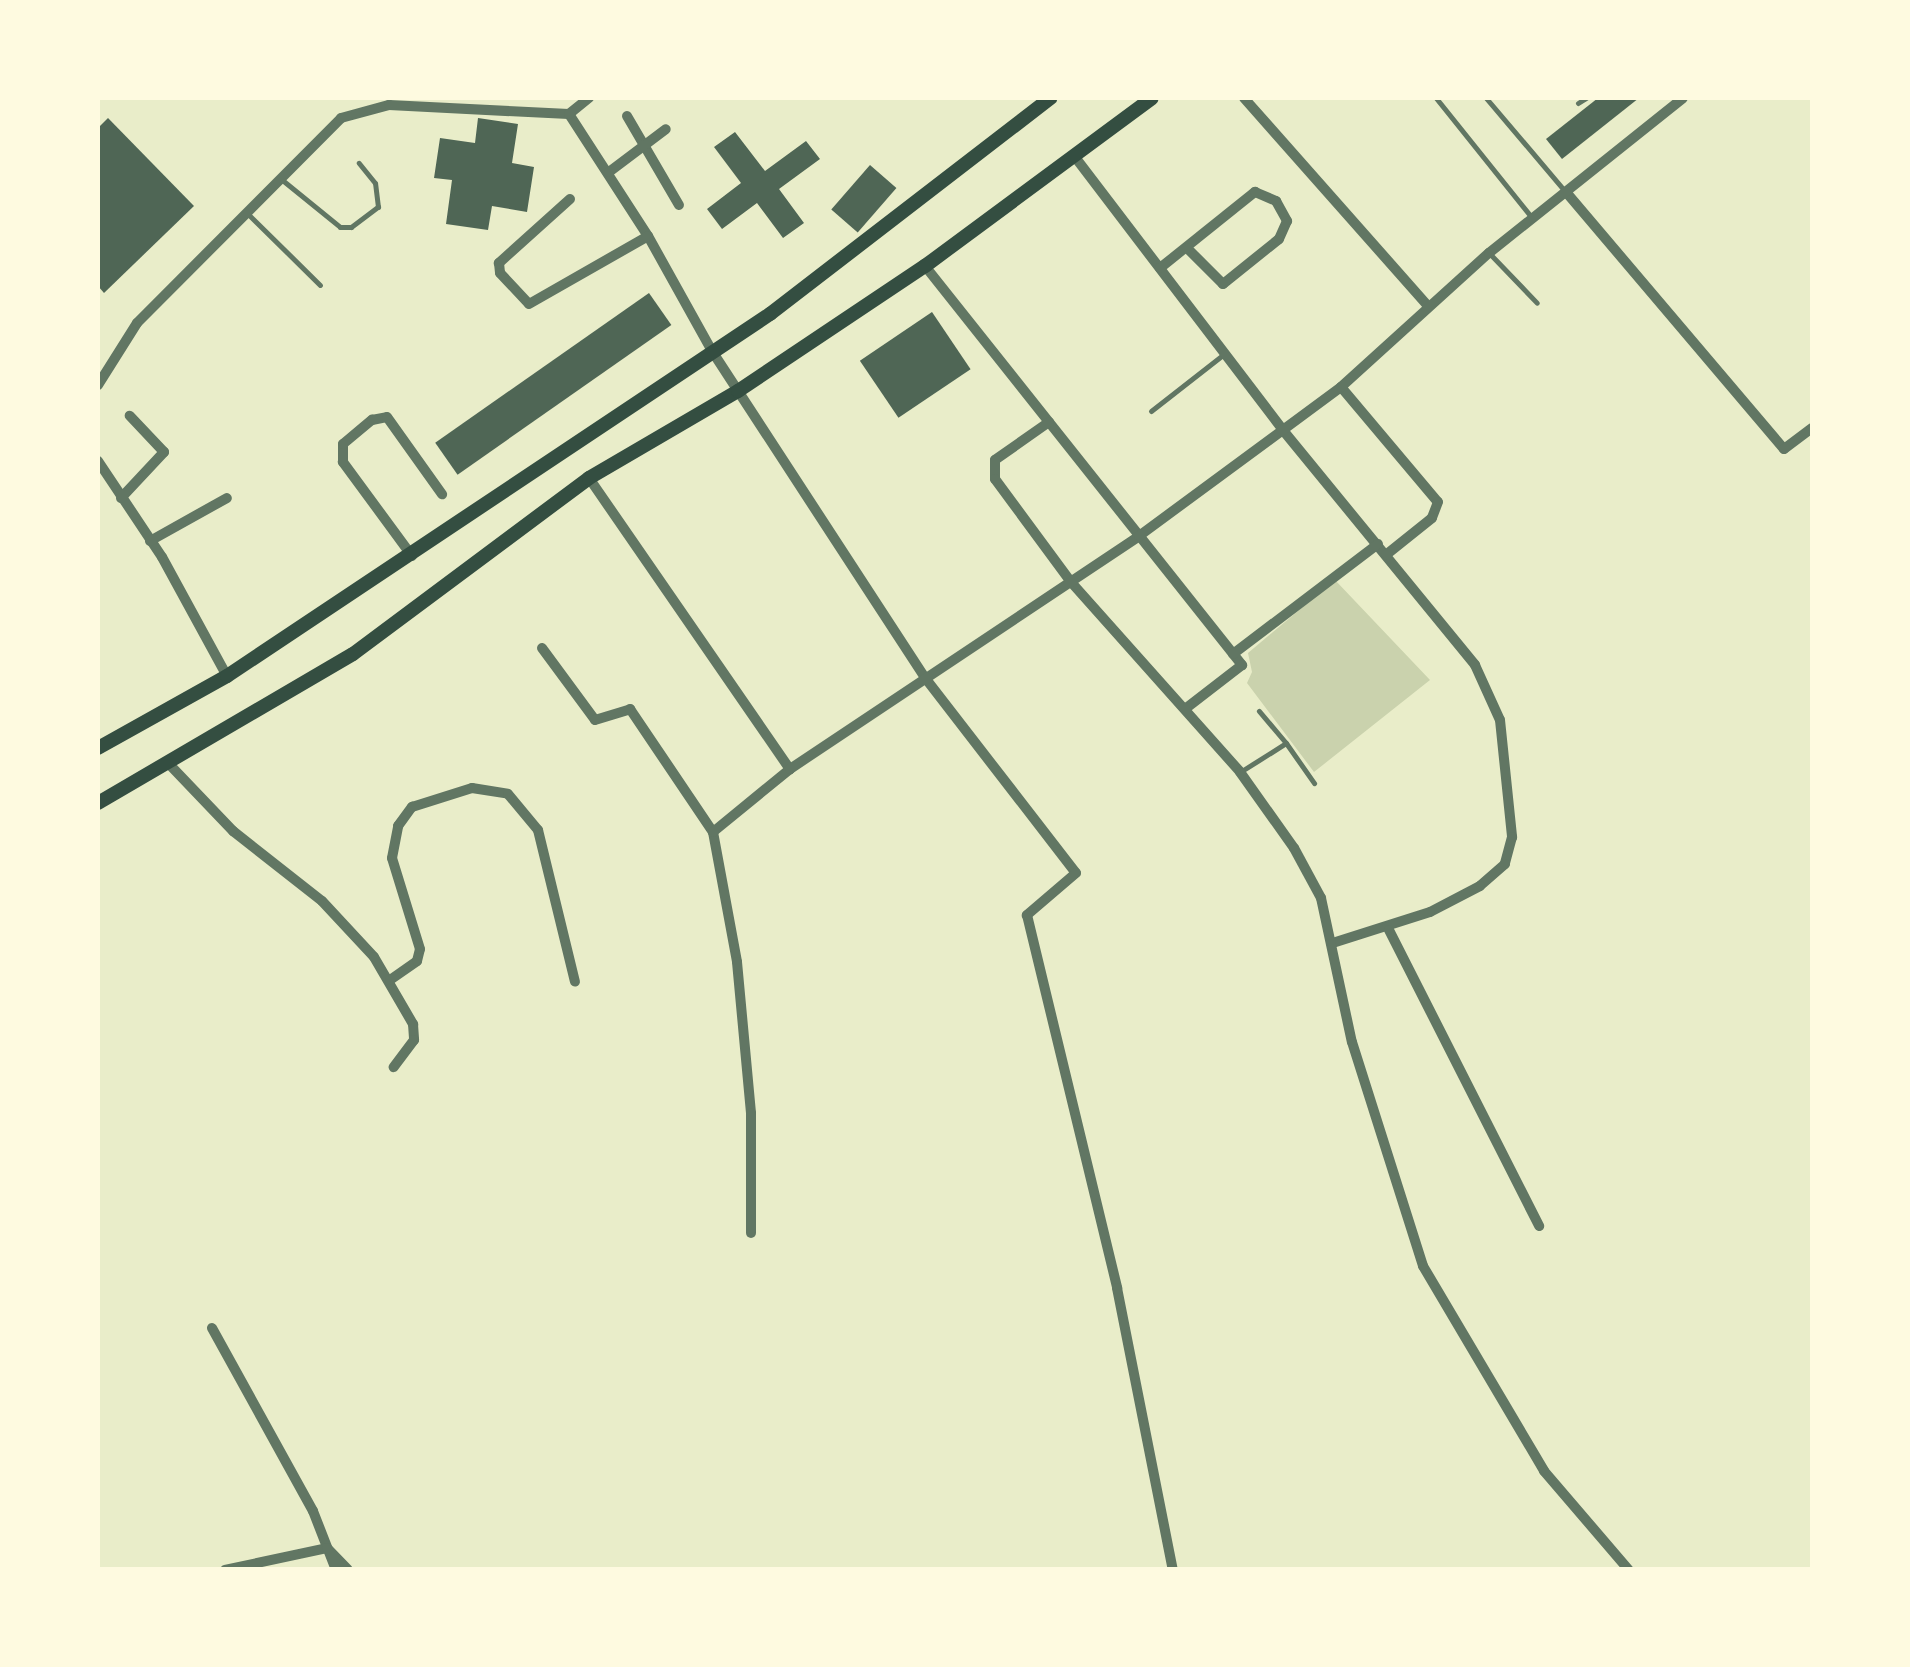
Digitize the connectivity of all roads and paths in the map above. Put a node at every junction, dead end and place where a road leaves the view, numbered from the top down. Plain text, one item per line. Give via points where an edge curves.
1 (589, 98) edge
2 (1050, 98) edge
3 (1152, 98) edge
4 (1244, 98) edge
5 (1436, 98) edge
6 (1486, 98) edge
7 (1586, 98) edge
8 (1683, 98) edge
9 (1578, 103) dead end
10 (568, 114) junction
11 (627, 116) dead end
12 (666, 129) dead end
13 (641, 147) junction
14 (1075, 157) junction
15 (359, 163) dead end
16 (610, 172) junction
17 (280, 178) junction
18 (1566, 192) junction
19 (570, 199) dead end
20 (679, 205) dead end
21 (246, 212) junction
22 (1532, 218) junction
23 (648, 236) junction
24 (1188, 248) junction
25 (1489, 252) junction
26 (925, 266) junction
27 (1160, 268) junction
28 (320, 285) dead end
29 (1537, 302) dead end
30 (1428, 306) junction
31 (712, 351) junction
32 (1224, 354) junction
33 (98, 384) edge
34 (1341, 387) junction
35 (738, 391) junction
36 (1151, 411) dead end
37 (130, 416) dead end
38 (1049, 422) junction
39 (1812, 428) edge
40 (1282, 429) junction
41 (98, 461) edge
42 (589, 478) junction
43 (442, 494) dead end
44 (121, 498) junction
45 (227, 498) dead end
46 (1139, 536) junction
47 (150, 541) junction
48 (1378, 544) junction
49 (1387, 554) junction
50 (412, 556) junction
51 (1071, 582) junction
52 (542, 648) dead end
53 (1233, 654) junction
54 (227, 676) junction
55 (926, 679) junction
56 (1185, 709) junction
57 (1259, 711) dead end
58 (1286, 744) junction
59 (98, 748) edge
60 (169, 764) junction
61 (790, 769) junction
62 (1240, 772) junction
63 (1314, 783) dead end
64 (98, 803) edge
65 (714, 832) junction
66 (1388, 930) junction
67 (1332, 942) junction
68 (390, 980) junction
69 (576, 982) dead end
70 (394, 1067) dead end
71 (1539, 1226) dead end
72 (751, 1234) dead end
73 (212, 1328) dead end
74 (326, 1548) junction
75 (226, 1570) edge
76 (336, 1570) edge
77 (348, 1570) edge
78 (1173, 1570) edge
79 (1628, 1570) edge

1 - 10 street
2 - 31 main road
3 - 14 main road
4 - 30 street
5 - 22 lane
6 - 18 lane
7 - 9 lane
8 - 18 street
10 - 16 street
10 - 17 street via 389,105 341,118
11 - 13 street
12 - 13 street
13 - 16 street
13 - 20 street
14 - 26 main road
14 - 27 street
15 - 17 lane via 375,183 378,207 351,227 340,227
16 - 23 street
17 - 21 street
18 - 22 street
18 - 39 street via 1784,450
19 - 23 street via 504,252 500,273 520,300 539,303
21 - 28 lane
21 - 33 street via 137,323
22 - 25 street
23 - 31 street
24 - 24 street via 1256,192 1276,202 1287,222 1278,240 1223,284
24 - 27 street
25 - 29 lane
25 - 30 street
26 - 35 main road
26 - 38 street
27 - 32 street
30 - 34 street
31 - 35 street
31 - 50 main road
32 - 36 lane
32 - 40 street
34 - 40 street
34 - 49 street via 1438,502 1432,518
35 - 42 main road
35 - 55 street
37 - 44 street via 164,452
38 - 46 street
38 - 51 street via 992,468
40 - 46 street
40 - 48 street
41 - 44 street
42 - 60 main road via 354,654
42 - 61 street
43 - 50 street via 387,417 372,420 343,444 343,462
44 - 47 street
45 - 47 street
46 - 51 street
46 - 53 street
47 - 54 street
48 - 49 street
48 - 53 street
49 - 66 street via 1475,665 1500,720 1512,838 1505,864 1480,886
50 - 54 main road
51 - 55 street
51 - 56 street
52 - 65 street via 595,720 630,709
53 - 56 street via 1242,666
54 - 59 main road
55 - 61 street
55 - 78 street via 1076,873 1027,916 1117,1288
56 - 62 street
57 - 58 lane
58 - 62 lane
58 - 63 lane
60 - 64 main road
60 - 68 street via 233,831 322,901
61 - 65 street
62 - 67 street via 1321,898
65 - 72 street via 752,1113
66 - 67 street
66 - 71 street
67 - 79 street via 1392,1184 1423,1266 1544,1471
68 - 69 street via 417,961 420,949 392,858 398,826 412,807 438,796 488,788 508,794 538,830
68 - 70 street via 414,1024 414,1040
73 - 74 street via 257,1403
74 - 75 street
74 - 76 street
74 - 77 street

